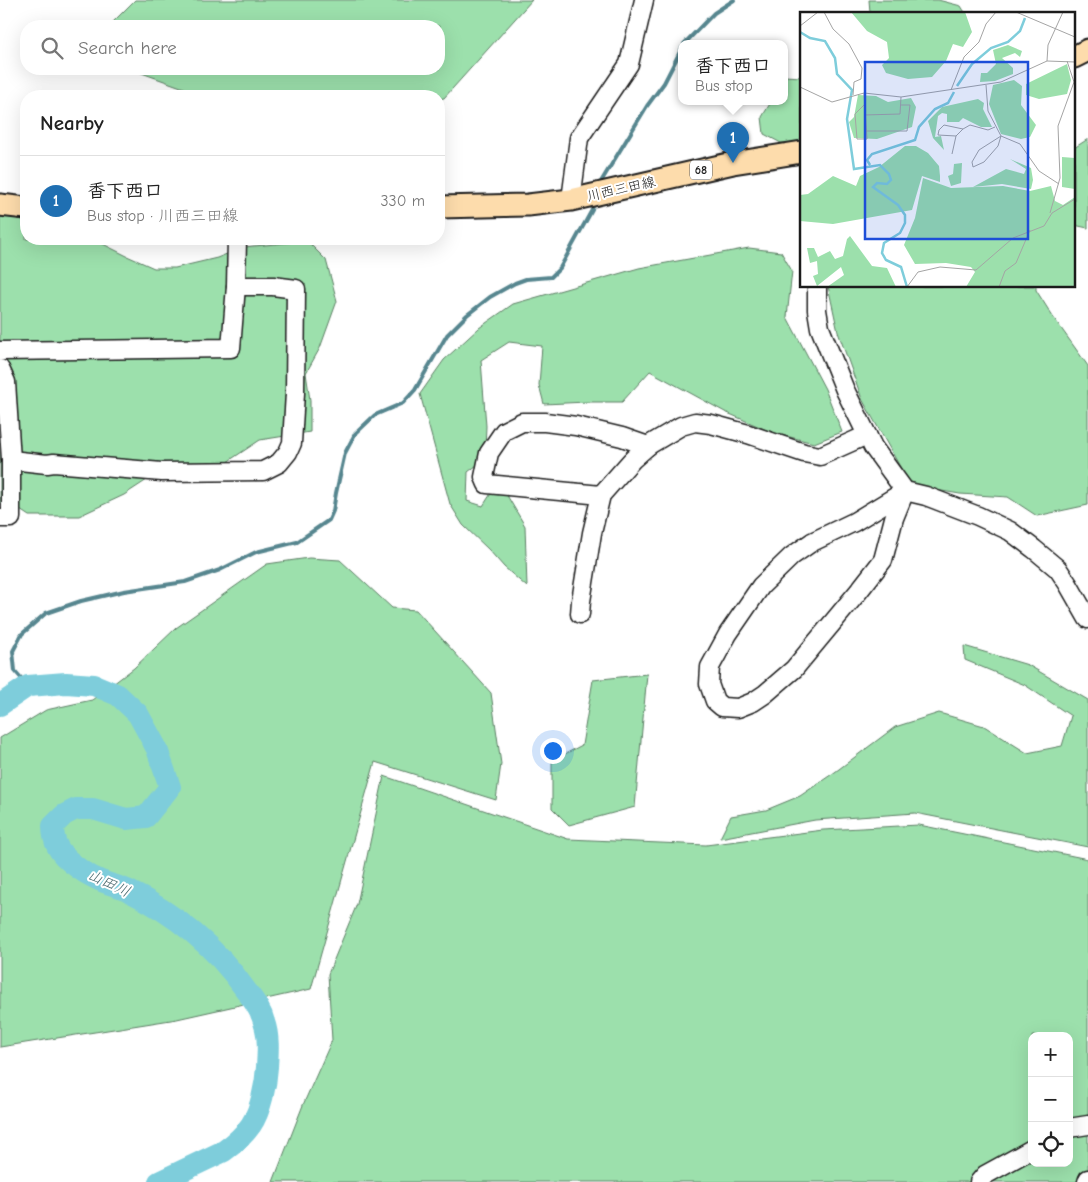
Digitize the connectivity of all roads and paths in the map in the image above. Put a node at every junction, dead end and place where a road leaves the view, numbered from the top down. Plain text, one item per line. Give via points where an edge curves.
1 (644, 0) edge
2 (1088, 50) edge
3 (1076, 56) edge
4 (800, 152) edge
5 (586, 197) junction
6 (0, 205) edge
7 (20, 207) edge
8 (445, 208) edge
9 (237, 245) edge
10 (236, 286) junction
11 (817, 288) edge
12 (0, 351) edge
13 (0, 369) edge
14 (868, 435) junction
15 (648, 446) junction
16 (11, 460) junction
17 (905, 491) junction
18 (602, 495) junction
19 (0, 518) edge
20 (580, 614) dead end
21 (1088, 619) edge
22 (1088, 1124) edge
23 (1073, 1127) edge
24 (1028, 1151) edge
25 (979, 1182) edge

1 - 5 street via 630,64 579,138
2 - 3 main road
4 - 5 main road, 川西三田線 / 68 via 733,163
5 - 8 main road, 川西三田線 / 68 via 528,205
6 - 7 main road
9 - 10 street
10 - 12 street via 231,348
10 - 16 street via 296,289 292,443 279,463 263,471 162,472
11 - 14 street via 820,328 844,390
13 - 16 street via 6,382
14 - 15 street via 820,456 804,454 712,424 695,422
14 - 17 street
15 - 18 street
15 - 18 street via 576,426 522,422 504,431 489,454 484,477 487,484
16 - 19 street via 11,518
17 - 17 street via 883,560 794,669 753,702 738,708 722,707 715,701 709,684 710,667 761,586 812,542 854,522
17 - 21 street via 978,516 1010,532 1058,569
18 - 20 street via 592,533
22 - 23 street
24 - 25 street via 985,1175

